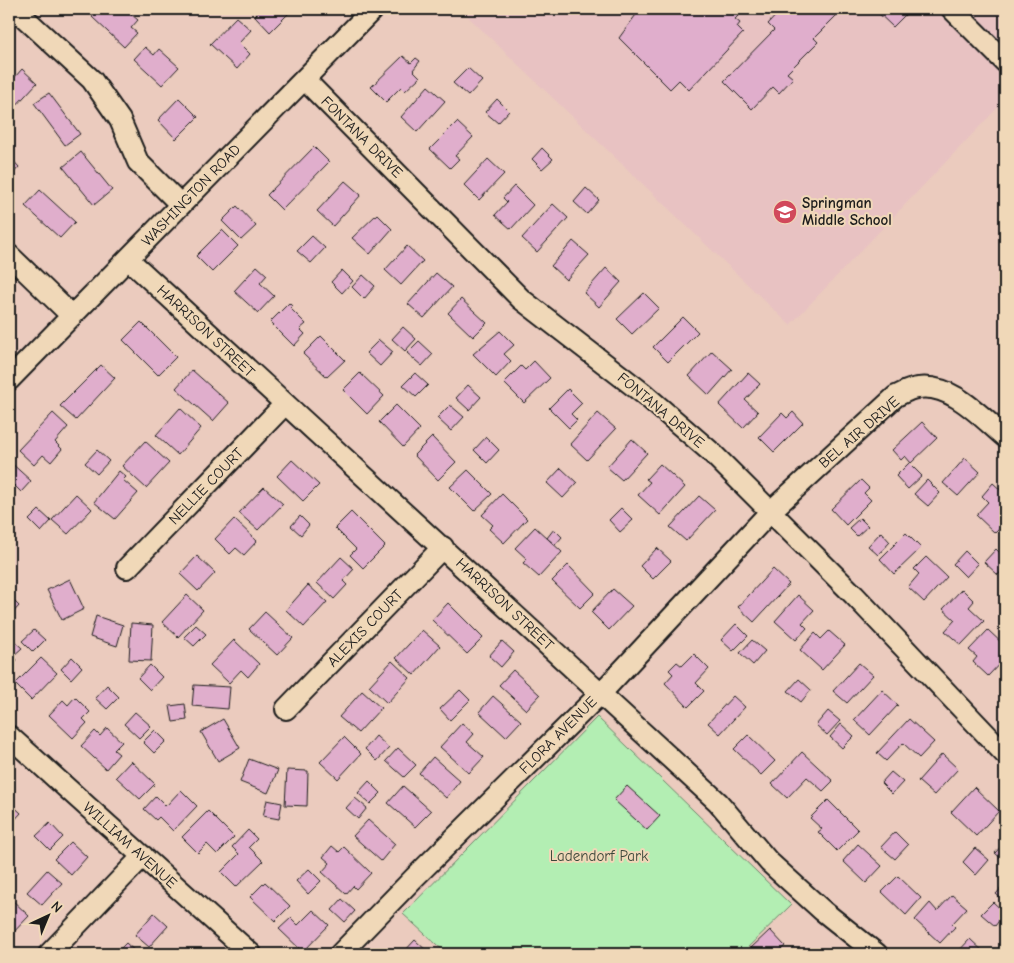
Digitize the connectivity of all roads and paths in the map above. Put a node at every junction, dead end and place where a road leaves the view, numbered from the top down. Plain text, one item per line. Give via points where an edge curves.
1 (15, 9) edge
2 (373, 9) edge
3 (952, 9) edge
4 (1005, 62) edge
5 (304, 79) junction
6 (180, 205) junction
7 (9, 255) edge
8 (128, 259) junction
9 (72, 316) junction
10 (9, 380) edge
11 (286, 404) junction
12 (1005, 437) edge
13 (771, 511) junction
14 (443, 547) junction
15 (127, 568) dead end
16 (602, 692) junction
17 (286, 709) dead end
18 (9, 736) edge
19 (1005, 754) edge
20 (142, 856) junction
21 (49, 954) edge
22 (251, 954) edge
23 (340, 954) edge
24 (877, 954) edge

1 - 6 street via 92,80 120,120 138,162
2 - 5 street, WASHINGTON ROAD
3 - 4 street
5 - 6 street, WASHINGTON ROAD
5 - 13 street, FONTANA DRIVE via 521,299 644,394
6 - 8 street, WASHINGTON ROAD
7 - 9 street
8 - 9 street, WASHINGTON ROAD
8 - 11 street, HARRISON STREET
9 - 10 street, WASHINGTON ROAD
11 - 14 street, HARRISON STREET
11 - 15 street, NELLIE COURT
12 - 13 street, BEL AIR DRIVE via 959,399 941,391 918,388 896,396
13 - 16 street, FLORA AVENUE
13 - 19 street, FONTANA DRIVE
14 - 16 street, HARRISON STREET
14 - 17 street, ALEXIS COURT
16 - 23 street, FLORA AVENUE
16 - 24 street, HARRISON STREET via 718,802 769,862
18 - 20 street, WILLIAM AVENUE
20 - 21 street
20 - 22 street, WILLIAM AVENUE

